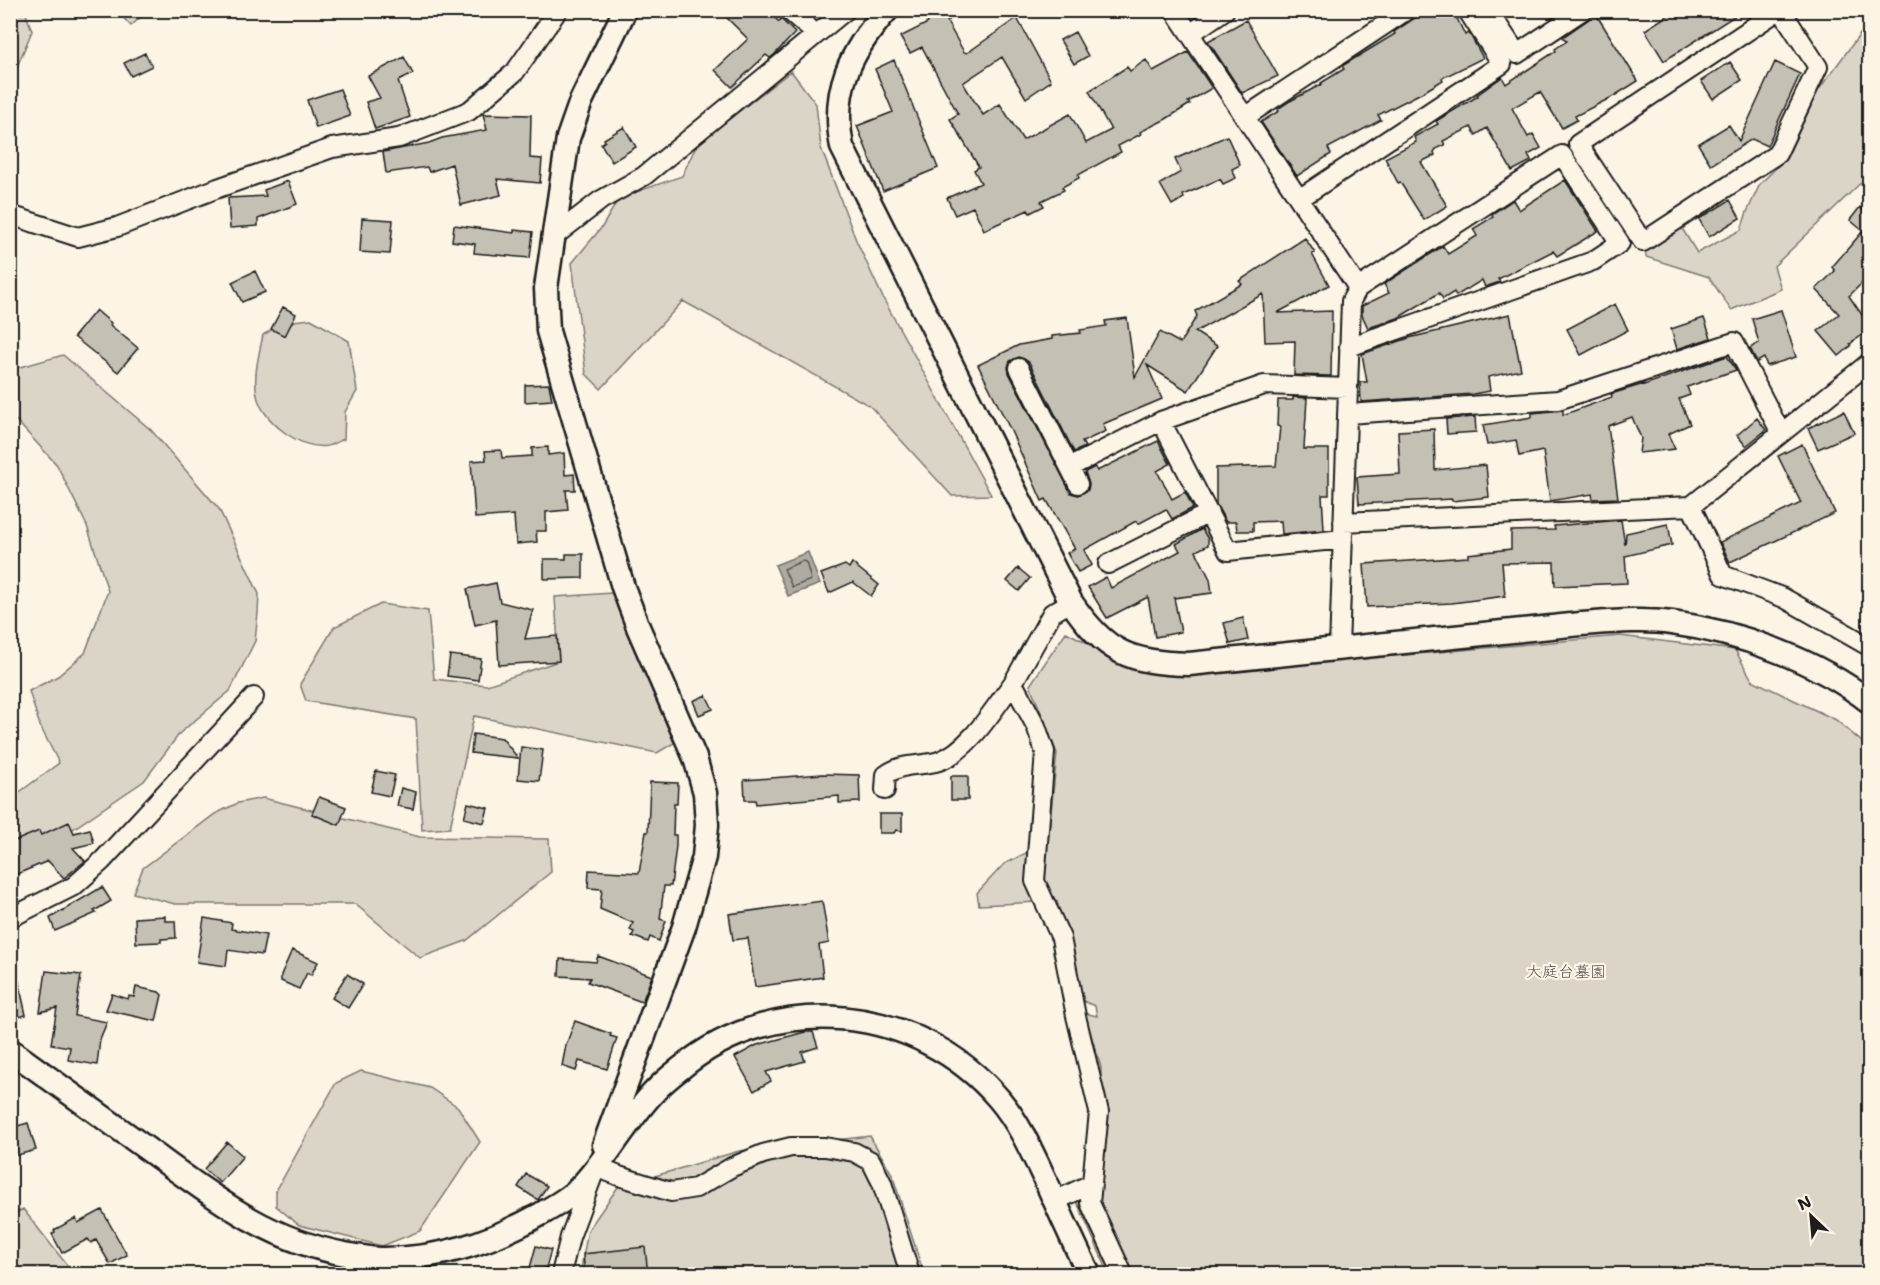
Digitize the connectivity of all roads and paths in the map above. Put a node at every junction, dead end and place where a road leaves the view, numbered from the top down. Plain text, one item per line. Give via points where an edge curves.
1 (558, 10) edge
2 (625, 10) edge
3 (788, 10) edge
4 (846, 10) edge
5 (887, 10) edge
6 (1174, 10) edge
7 (1225, 10) edge
8 (1407, 10) edge
9 (1467, 10) edge
10 (1488, 10) edge
11 (1583, 10) edge
12 (1780, 10) edge
13 (816, 34) junction
14 (1190, 34) junction
15 (1245, 117) junction
16 (1299, 199) junction
17 (10, 215) edge
18 (553, 237) junction
19 (1358, 288) junction
20 (1349, 347) junction
21 (1019, 368) dead end
22 (1867, 370) edge
23 (1348, 388) junction
24 (1347, 414) junction
25 (1161, 421) junction
26 (1781, 433) junction
27 (1070, 467) junction
28 (1078, 484) dead end
29 (1690, 506) junction
30 (1209, 513) junction
31 (1343, 531) junction
32 (1108, 564) dead end
33 (1071, 602) junction
34 (1869, 646) edge
35 (1339, 649) junction
36 (1013, 682) junction
37 (254, 697) dead end
38 (1869, 702) edge
39 (885, 790) dead end
40 (12, 911) edge
41 (10, 1050) edge
42 (596, 1167) junction
43 (1091, 1184) junction
44 (1055, 1201) junction
45 (561, 1275) edge
46 (910, 1275) edge
47 (1089, 1275) edge
48 (1124, 1275) edge

1 - 17 street via 515,72 469,111 399,138 332,148 117,227 78,237
2 - 18 street via 581,101 568,138
3 - 13 street
4 - 13 street
5 - 33 street via 854,54 844,78 838,128 842,147
6 - 14 street
7 - 14 street
8 - 15 street
9 - 16 street via 1502,64
10 - 11 street via 1517,54
12 - 12 street via 1818,67 1778,154 1643,242 1578,144
13 - 18 street via 644,176 601,200
14 - 15 street
15 - 16 street
16 - 19 street
18 - 42 street via 546,288 548,331 623,587 695,758 705,793 707,825 704,857 684,927
19 - 20 street via 1351,301
19 - 20 street via 1562,155 1620,243 1593,261
20 - 23 street
21 - 27 street
22 - 26 street
23 - 24 street
23 - 25 street via 1264,385
24 - 26 street via 1558,400 1734,342
24 - 31 street
25 - 27 street
25 - 30 street
26 - 29 street
27 - 28 street
29 - 31 street
29 - 34 street via 1723,575 1784,598
30 - 31 street via 1228,551
30 - 32 street
31 - 35 street
33 - 35 street via 1100,639 1141,660 1188,664
33 - 36 street via 1052,613
35 - 38 street via 1581,624 1672,623 1729,634 1783,653
36 - 39 street via 981,726 957,750 939,761 895,768 886,775
36 - 43 street via 1045,752 1035,881 1061,938 1099,1112
37 - 40 street via 102,861 74,886
41 - 42 street via 245,1217 286,1239 335,1252 375,1259 422,1257 463,1249 562,1202 580,1188
42 - 44 street via 655,1091 684,1065 721,1041 760,1025 811,1018 859,1019 898,1029 935,1045 963,1065 999,1100 1028,1143
42 - 45 street via 570,1237
42 - 46 street via 671,1192 696,1188 732,1167 791,1147 854,1152 871,1161 882,1183
43 - 44 street
43 - 48 street via 1090,1203
44 - 47 street

